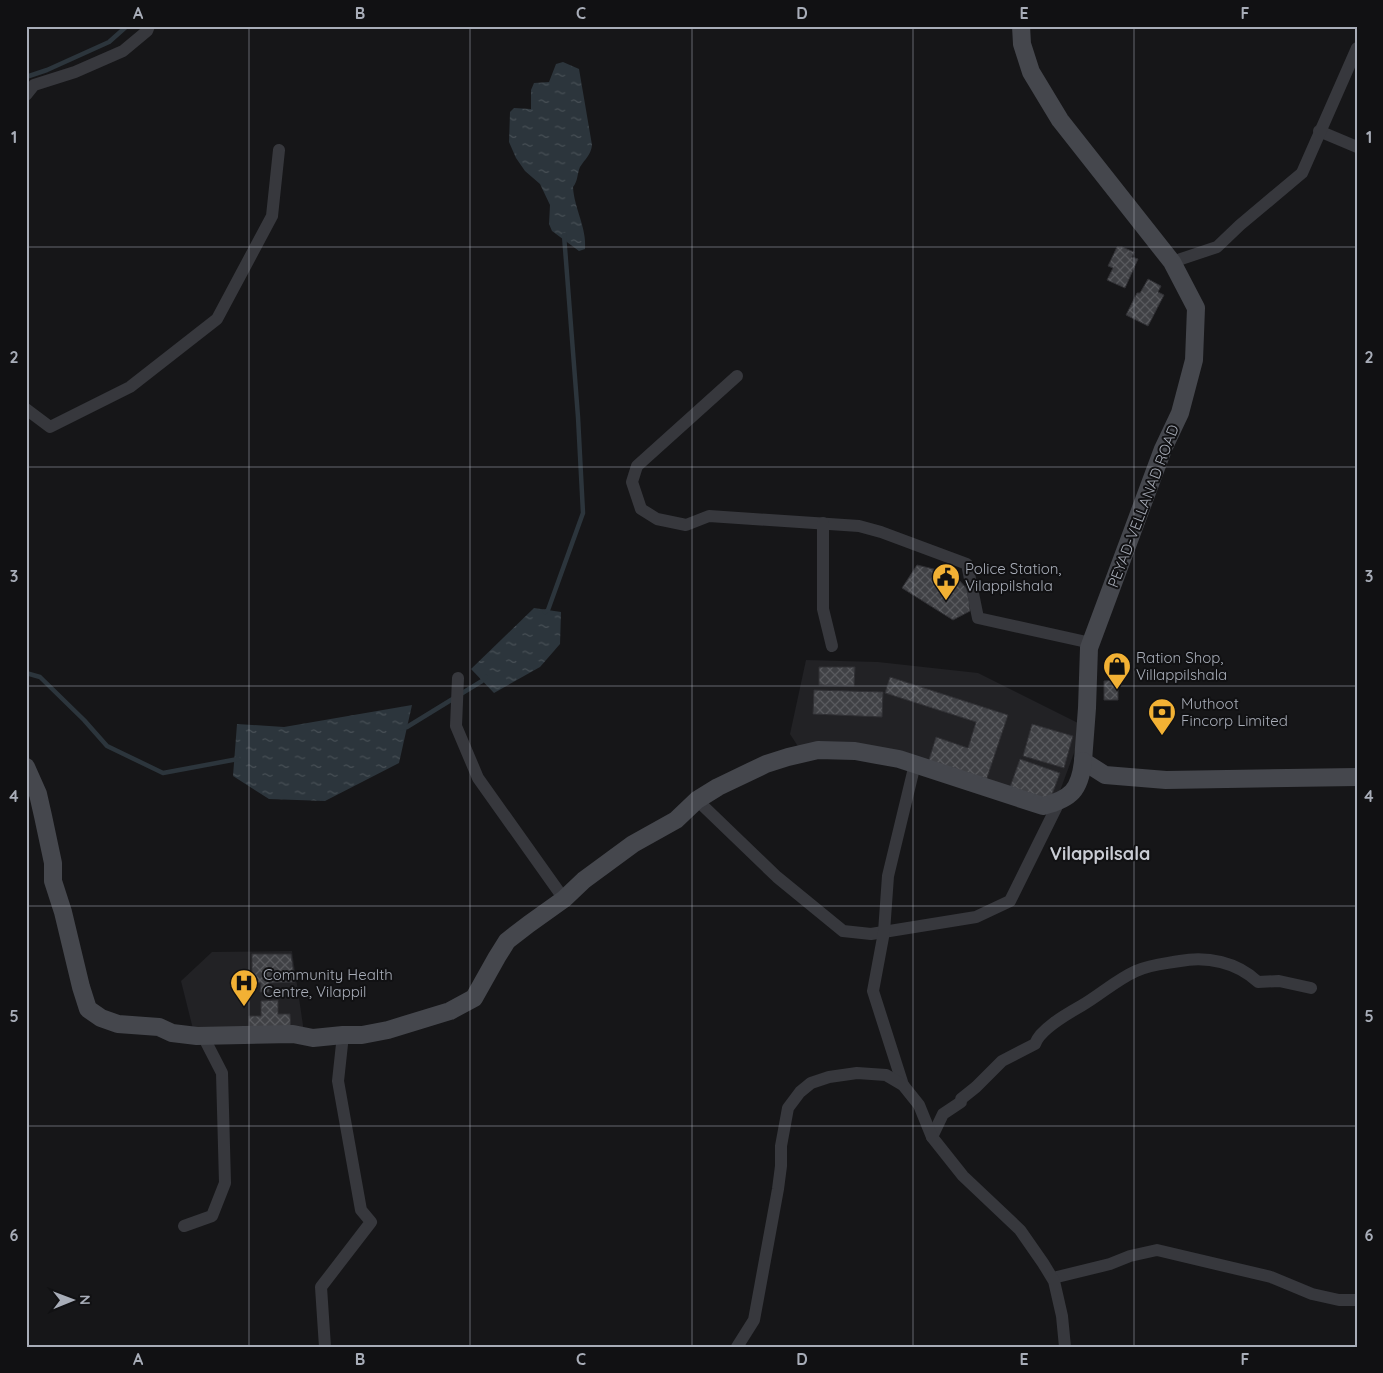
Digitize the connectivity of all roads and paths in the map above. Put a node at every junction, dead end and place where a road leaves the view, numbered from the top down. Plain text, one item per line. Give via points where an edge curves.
1 (149, 26) edge
2 (1020, 26) edge
3 (1357, 48) edge
4 (26, 94) edge
5 (1319, 131) junction
6 (1357, 147) edge
7 (279, 150) dead end
8 (1172, 262) junction
9 (737, 376) dead end
10 (26, 409) edge
11 (823, 523) junction
12 (1090, 643) junction
13 (832, 646) dead end
14 (458, 678) dead end
15 (1083, 761) junction
16 (916, 764) junction
17 (26, 767) edge
18 (1357, 777) edge
19 (697, 800) junction
20 (1059, 802) junction
21 (564, 899) junction
22 (884, 932) junction
23 (1311, 988) dead end
24 (343, 1035) junction
25 (203, 1036) junction
26 (903, 1085) junction
27 (932, 1137) junction
28 (184, 1226) dead end
29 (1057, 1277) dead end
30 (1357, 1300) edge
31 (325, 1347) edge
32 (737, 1347) edge
33 (1065, 1347) edge

1 - 4 street via 123,51 34,85
2 - 8 street, PEYAD-VELLANAD ROAD via 1031,72 1060,120
3 - 5 street
5 - 6 street
5 - 8 street via 1302,173 1217,247
7 - 10 street via 272,216 217,319 130,387 50,427
8 - 12 street, PEYAD-VELLANAD ROAD via 1196,308 1194,360 1180,412
9 - 11 street via 637,466 632,482 641,508 657,519 686,525 709,516
11 - 12 street via 859,526 881,532 967,564 978,618
11 - 13 street via 823,609
12 - 15 street, PEYAD-VELLANAD ROAD
14 - 21 street via 456,726 478,778
15 - 18 street via 1105,775 1166,780
15 - 20 street, PEYAD-VELLANAD ROAD via 1081,779 1074,790
16 - 19 street via 855,751 818,750 766,764
16 - 20 street via 1043,806
16 - 22 street via 888,876
17 - 25 street via 44,816 54,881 88,1009 118,1024 159,1027 172,1033
19 - 21 street via 676,820 618,854
19 - 22 street via 776,877 843,931
20 - 22 street via 1010,901 976,918
21 - 24 street via 508,941 474,998 450,1011 388,1030
22 - 26 street via 873,990
23 - 27 street via 1279,981 1258,982 1233,965 1202,959 1152,964 1118,980 1099,996 1050,1026 1035,1044 1002,1060 961,1102 943,1114
24 - 25 street via 313,1038 293,1034
24 - 31 street via 338,1081 362,1210 370,1222 321,1287
25 - 28 street via 222,1073 225,1183 212,1216
26 - 27 street via 919,1105
26 - 32 street via 886,1075 829,1076 811,1083 788,1108 778,1189 754,1320
27 - 33 street via 963,1176 1020,1230 1044,1264 1054,1281
29 - 30 street via 1157,1250 1271,1277 1312,1294

